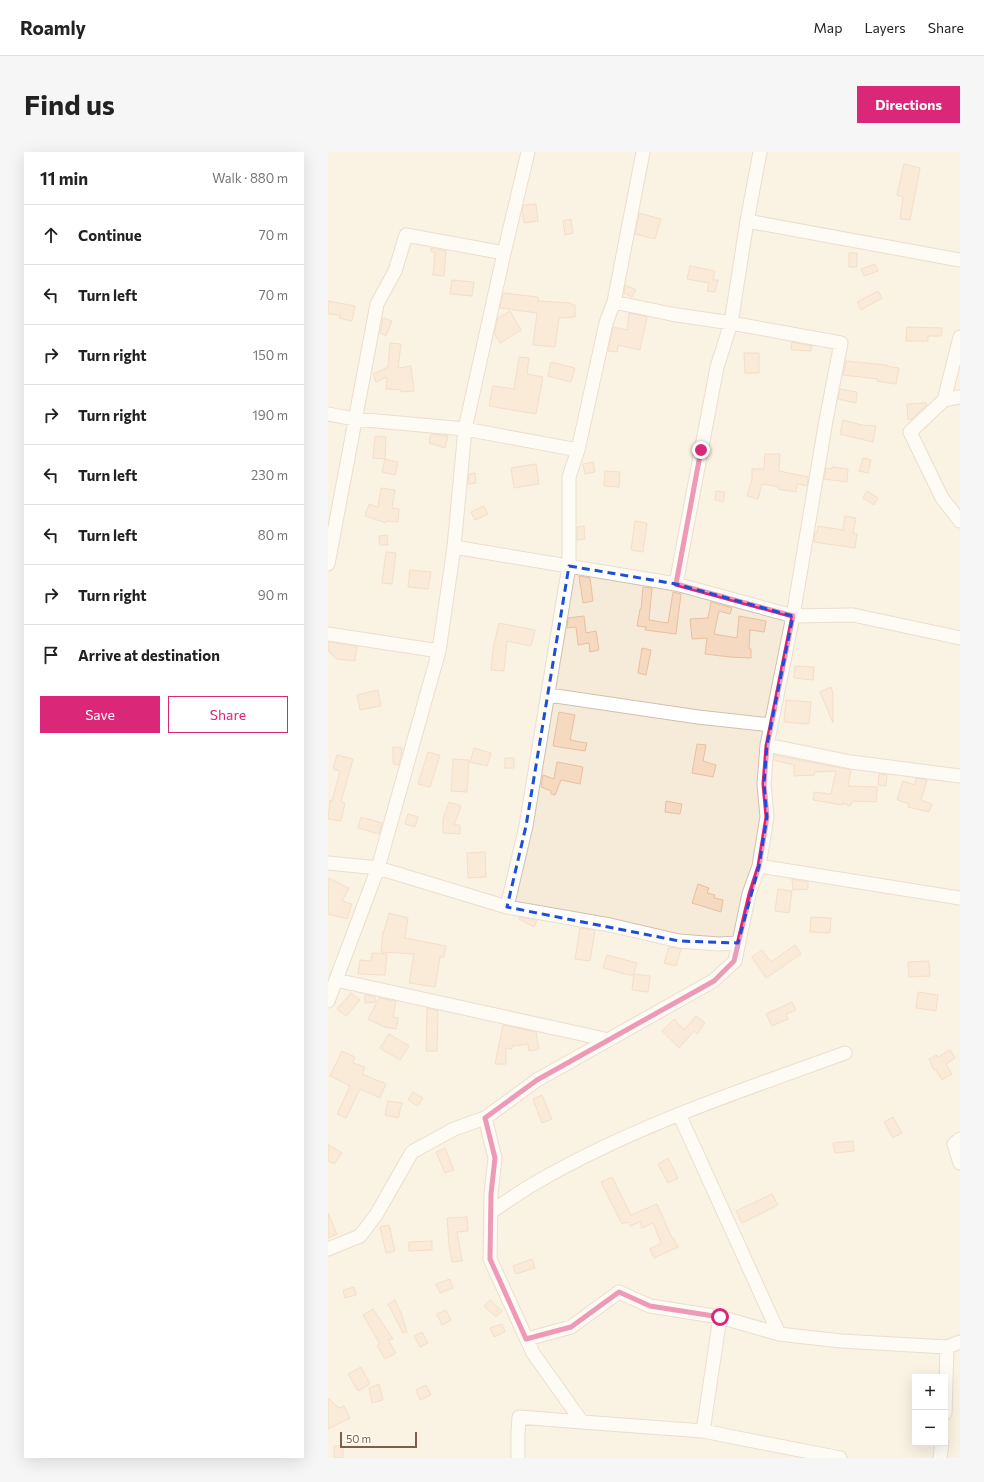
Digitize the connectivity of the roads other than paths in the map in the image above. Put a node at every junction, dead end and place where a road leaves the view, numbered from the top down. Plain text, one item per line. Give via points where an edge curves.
1 (528, 152) edge
2 (643, 152) edge
3 (760, 152) edge
4 (748, 221) junction
5 (504, 253) junction
6 (960, 260) edge
7 (614, 302) junction
8 (731, 323) junction
9 (960, 337) edge
10 (960, 397) edge
11 (944, 400) junction
12 (328, 414) edge
13 (355, 419) junction
14 (465, 428) junction
15 (578, 450) junction
16 (960, 520) edge
17 (454, 547) junction
18 (328, 564) edge
19 (569, 566) junction
20 (676, 584) junction
21 (793, 616) junction
22 (328, 634) edge
23 (960, 638) edge
24 (439, 651) junction
25 (548, 696) junction
26 (771, 725) junction
27 (767, 746) junction
28 (960, 776) edge
29 (328, 863) edge
30 (759, 866) junction
31 (378, 868) junction
32 (960, 898) edge
33 (507, 906) junction
34 (738, 943) junction
35 (336, 980) junction
36 (328, 1001) edge
37 (609, 1040) junction
38 (845, 1053) dead end
39 (679, 1114) junction
40 (485, 1118) junction
41 (960, 1140) edge
42 (960, 1163) edge
43 (491, 1212) junction
44 (328, 1249) edge
45 (720, 1317) junction
46 (779, 1334) junction
47 (526, 1339) junction
48 (960, 1342) edge
49 (947, 1347) junction
50 (945, 1410) edge
51 (582, 1422) junction
52 (703, 1431) junction
53 (942, 1446) edge
54 (518, 1458) edge
55 (840, 1458) edge
56 (940, 1458) edge

1 - 5 street
2 - 7 street
3 - 4 street
4 - 6 street
4 - 8 street
5 - 13 street via 406,235 395,271 377,304
5 - 14 street
7 - 8 street
7 - 15 street via 606,323
8 - 20 street via 717,367
8 - 21 street via 841,343
9 - 11 street
10 - 11 street
11 - 16 street via 910,432 942,498
12 - 13 street
13 - 14 street
13 - 18 street
14 - 15 street
14 - 17 street
15 - 19 street via 569,477
17 - 19 street
17 - 24 street
19 - 20 street
19 - 25 street
20 - 21 street
21 - 23 street via 853,615
21 - 26 street
22 - 24 street
24 - 31 street
25 - 26 street
25 - 33 street via 526,826
26 - 27 street
27 - 28 street via 851,762
27 - 30 street via 764,784 767,817
29 - 31 street
30 - 32 street
30 - 34 street
31 - 33 street
31 - 35 street
33 - 34 street via 679,941
34 - 37 street via 734,961 714,981
35 - 36 street
35 - 37 street
37 - 40 street via 537,1080
38 - 39 street
39 - 43 street via 626,1136 536,1182
39 - 46 street
40 - 43 street via 495,1158
40 - 44 street via 454,1129 412,1152 376,1215 360,1236
41 - 42 street via 954,1144
43 - 47 street via 490,1259
45 - 46 street
45 - 47 street via 650,1306 619,1292 571,1327
45 - 52 street
46 - 49 street via 841,1341
47 - 51 street via 533,1353
48 - 49 street
49 - 50 street
51 - 52 street
51 - 54 street via 520,1417
52 - 55 street
53 - 56 street

